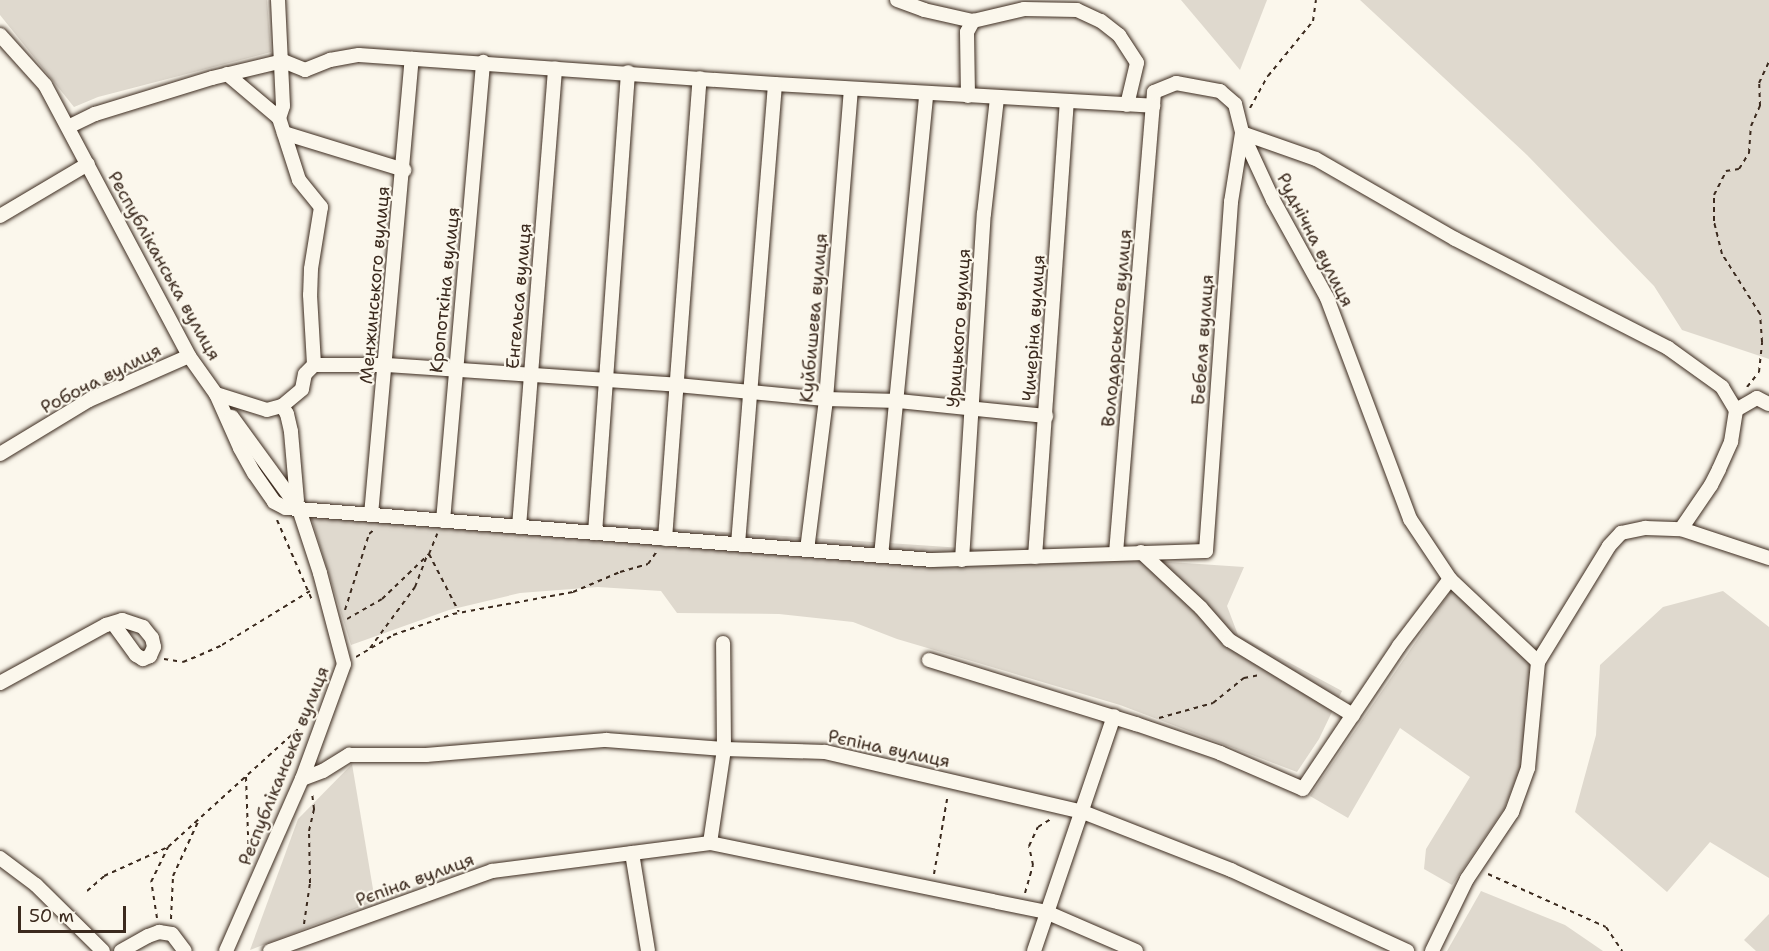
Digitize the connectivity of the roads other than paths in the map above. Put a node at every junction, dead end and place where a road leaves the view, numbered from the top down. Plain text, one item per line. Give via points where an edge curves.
1 (278, 0) edge
2 (897, 0) edge
3 (973, 21) junction
4 (0, 35) edge
5 (412, 59) junction
6 (283, 61) junction
7 (483, 62) junction
8 (555, 68) junction
9 (628, 72) junction
10 (227, 74) junction
11 (700, 78) junction
12 (775, 84) junction
13 (851, 89) junction
14 (926, 94) junction
15 (968, 96) junction
16 (997, 98) junction
17 (1067, 102) junction
18 (1127, 105) junction
19 (1153, 106) junction
20 (279, 118) junction
21 (68, 127) junction
22 (1242, 133) junction
23 (284, 134) junction
24 (88, 164) junction
25 (404, 170) junction
26 (0, 216) edge
27 (189, 356) junction
28 (314, 365) junction
29 (387, 365) junction
30 (455, 369) junction
31 (530, 376) junction
32 (604, 381) junction
33 (677, 385) junction
34 (751, 393) junction
35 (216, 394) junction
36 (826, 399) junction
37 (898, 401) junction
38 (1769, 404) edge
39 (282, 406) junction
40 (971, 408) junction
41 (1736, 410) junction
42 (1046, 416) junction
43 (0, 454) edge
44 (299, 509) junction
45 (371, 515) junction
46 (443, 521) junction
47 (519, 527) junction
48 (1681, 529) junction
49 (595, 533) junction
50 (665, 539) junction
51 (738, 544) junction
52 (807, 550) junction
53 (1141, 552) junction
54 (1116, 553) junction
55 (881, 556) junction
56 (1035, 557) junction
57 (1769, 558) edge
58 (962, 560) junction
59 (1450, 579) junction
60 (110, 624) junction
61 (723, 643) dead end
62 (929, 660) dead end
63 (1538, 662) junction
64 (0, 683) edge
65 (1353, 715) junction
66 (1114, 716) junction
67 (724, 749) junction
68 (306, 777) junction
69 (1077, 810) junction
70 (710, 843) junction
71 (632, 853) junction
72 (0, 858) edge
73 (1046, 912) junction
74 (103, 951) edge
75 (121, 951) edge
76 (185, 951) edge
77 (226, 951) edge
78 (270, 951) edge
79 (648, 951) edge
80 (1034, 951) edge
81 (1136, 951) edge
82 (1407, 951) edge
83 (1432, 951) edge

1 - 6 street
2 - 3 street
3 - 15 street via 967,32
3 - 18 street via 1045,8 1077,10 1101,21 1119,35 1137,63
4 - 21 street, Республіканська вулиця via 45,85
5 - 6 street via 359,55 305,70
5 - 7 street
5 - 25 street, Менжинського вулиця
6 - 10 street
6 - 20 street via 284,106
7 - 8 street
7 - 30 street, Кропоткіна вулиця
8 - 9 street
8 - 31 street, Енгельса вулиця
9 - 11 street
9 - 32 street
10 - 20 street
10 - 21 street via 95,114
11 - 12 street
11 - 33 street
12 - 13 street
12 - 34 street
13 - 14 street
13 - 36 street, Куйбишева вулиця
14 - 15 street
14 - 37 street
15 - 16 street
16 - 17 street
16 - 40 street, Урицького вулиця via 984,214
17 - 18 street
17 - 42 street, Чичеріна вулиця
18 - 19 street
19 - 22 street via 1154,92 1176,83 1220,92 1235,104
19 - 54 street, Володарського вулиця
20 - 23 street
21 - 24 street, Республіканська вулиця
22 - 41 street, Руднічна вулиця via 1316,159 1465,244 1668,348 1722,387
22 - 53 street, Бебеля вулиця via 1231,202 1206,551
22 - 59 street, Руднічна вулиця via 1273,200 1327,298 1410,519
23 - 25 street
23 - 28 street via 299,180 321,207 310,277
24 - 26 street
24 - 27 street, Республіканська вулиця
25 - 29 street, Менжинського вулиця
27 - 35 street, Республіканська вулиця
27 - 43 street, Робоча вулиця via 89,400
28 - 29 street
28 - 39 street via 305,374 302,388
29 - 30 street
29 - 45 street, Менжинського вулиця
30 - 31 street
30 - 46 street, Кропоткіна вулиця
31 - 32 street
31 - 47 street, Енгельса вулиця
32 - 33 street
32 - 49 street
33 - 34 street
33 - 50 street
34 - 36 street
34 - 51 street
35 - 39 street via 267,410
35 - 44 street, Республіканська вулиця
35 - 44 street via 265,491 274,502
36 - 37 street
36 - 52 street, Куйбишева вулиця
37 - 40 street
37 - 55 street
38 - 41 street via 1757,398
39 - 44 street via 291,432 294,493
40 - 42 street
40 - 58 street, Урицького вулиця
41 - 48 street via 1727,451 1711,485
42 - 56 street, Чичеріна вулиця
44 - 45 street
44 - 68 street, Республіканська вулиця via 344,664
45 - 46 street
46 - 47 street
47 - 49 street
48 - 57 street
48 - 63 street via 1645,528 1621,533 1609,546
49 - 50 street
50 - 51 street
51 - 52 street
52 - 55 street
53 - 54 street
53 - 65 street via 1229,640
54 - 56 street
55 - 58 street
56 - 58 street
59 - 63 street, Руднічна вулиця
59 - 65 street
60 - 60 street via 122,620 143,627 152,638 150,656 142,659 136,655
60 - 64 street
61 - 67 street
62 - 66 street
63 - 83 street via 1528,768 1512,812 1475,867
65 - 66 street via 1303,789 1220,753
66 - 69 street
67 - 68 street, Рєпіна вулиця via 606,740 426,755 350,755
67 - 69 street, Рєпіна вулиця via 825,752
67 - 70 street
68 - 77 street, Республіканська вулиця
69 - 73 street
69 - 82 street, Рєпіна вулиця via 1231,870
70 - 71 street, Рєпіна вулиця
70 - 73 street, Рєпіна вулиця
71 - 78 street, Рєпіна вулиця via 492,871
71 - 79 street
72 - 74 street via 36,885
73 - 80 street
73 - 81 street, Рєпіна вулиця
75 - 76 street via 148,936 166,933

